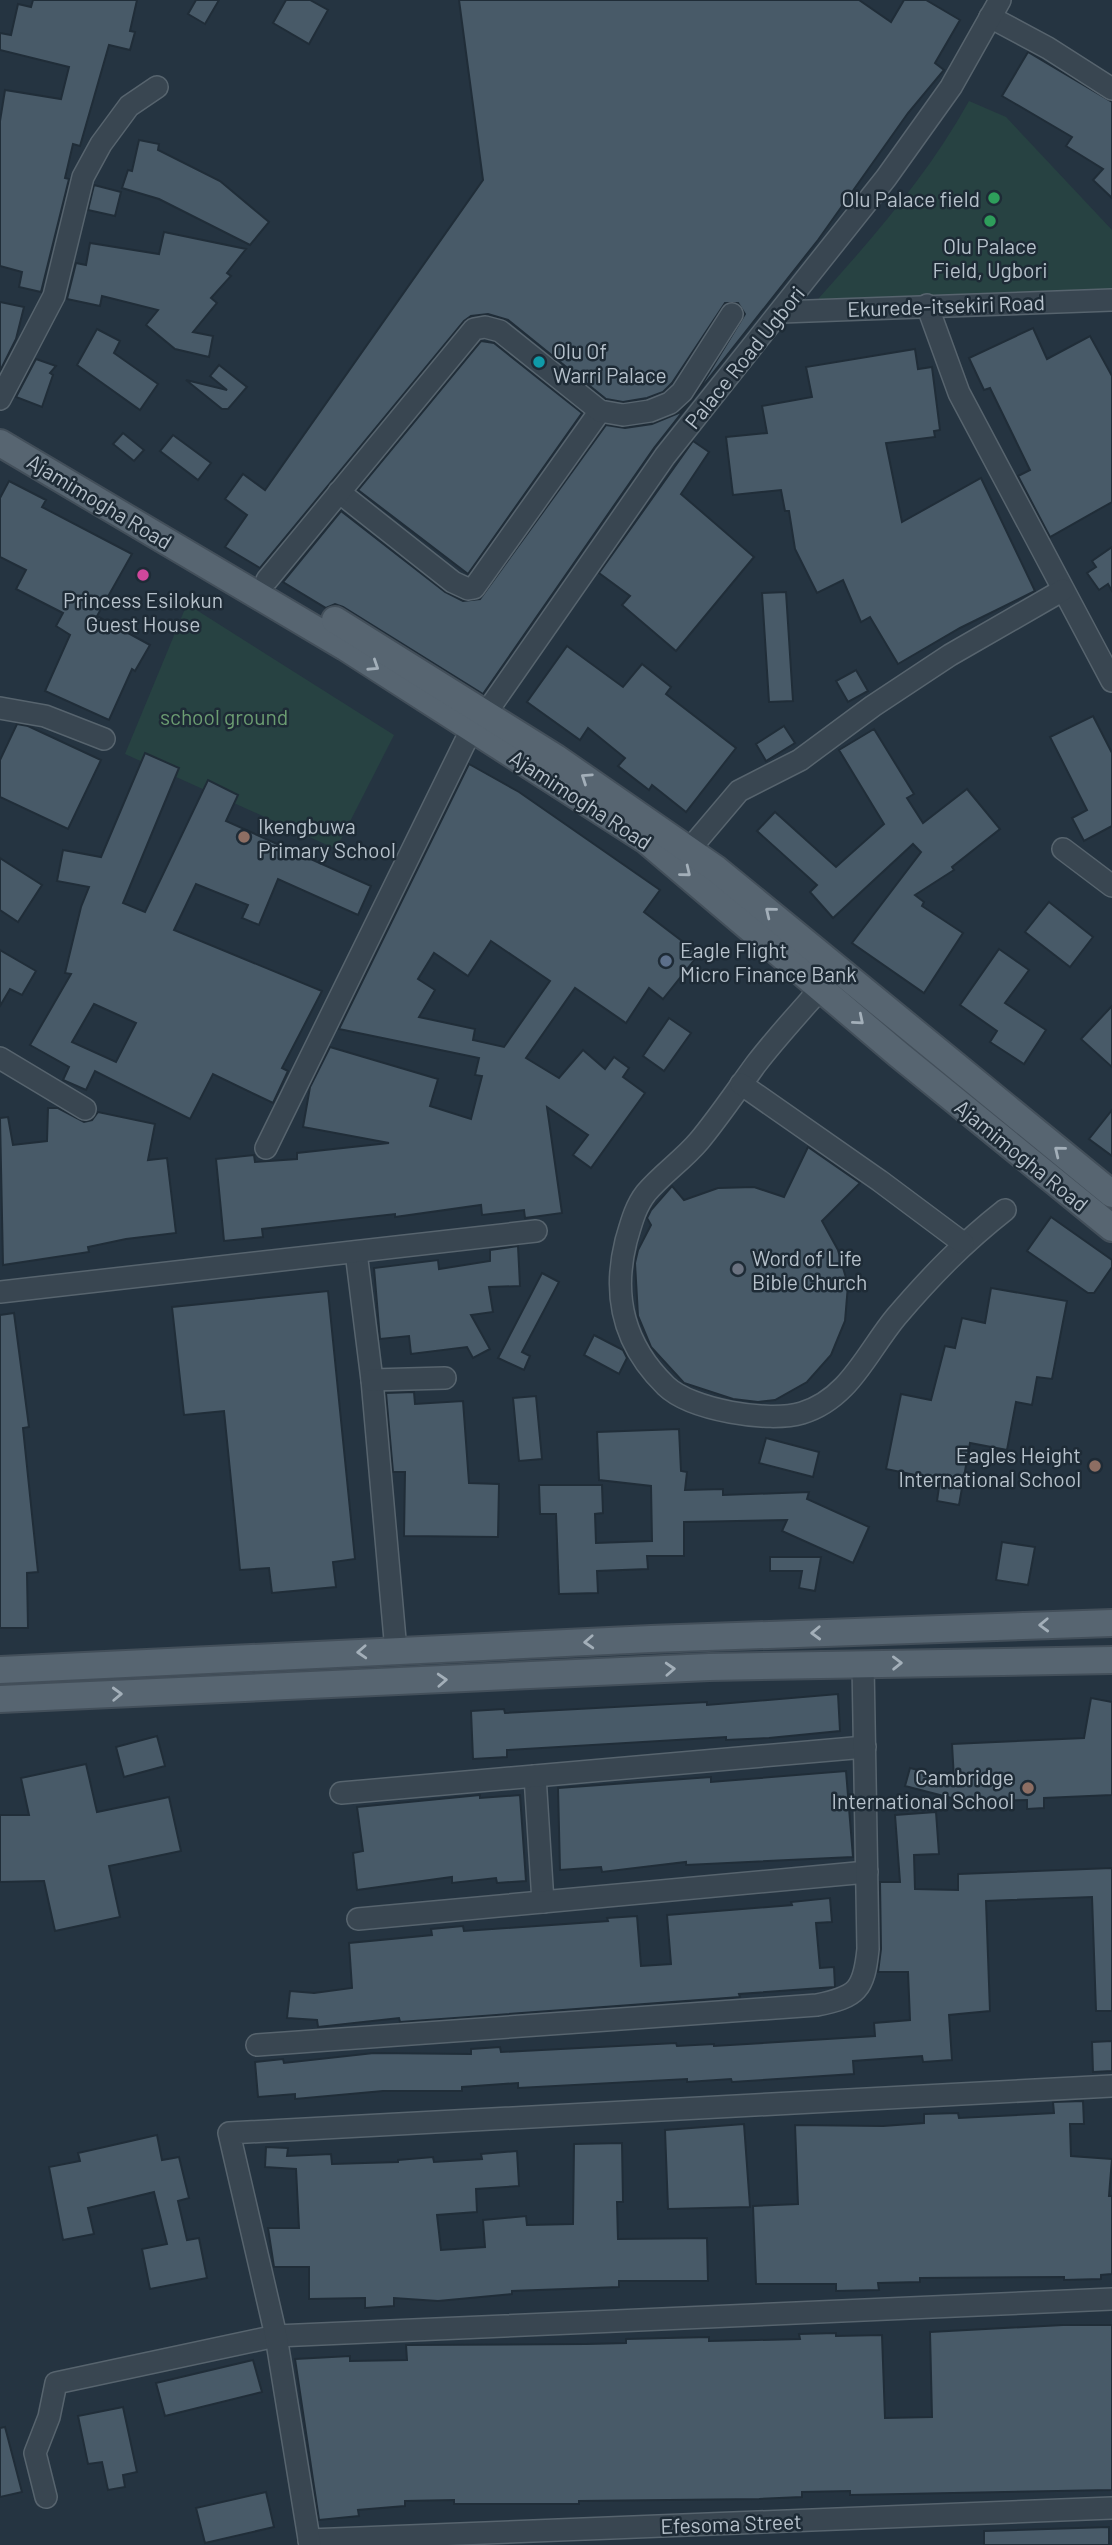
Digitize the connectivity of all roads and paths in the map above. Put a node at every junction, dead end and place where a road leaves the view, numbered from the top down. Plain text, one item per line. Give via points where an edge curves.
1 (995, 8) edge
2 (157, 87) dead end
3 (1112, 89) edge
4 (1112, 300) edge
5 (927, 305) junction
6 (781, 312) junction
7 (732, 314) dead end
8 (0, 399) edge
9 (600, 411) junction
10 (0, 423) edge
11 (0, 443) edge
12 (339, 492) junction
13 (267, 580) junction
14 (1063, 590) junction
15 (1112, 681) edge
16 (0, 708) edge
17 (479, 722) junction
18 (104, 739) dead end
19 (1063, 849) dead end
20 (689, 850) junction
21 (1112, 886) edge
22 (821, 988) junction
23 (0, 1058) edge
24 (741, 1084) junction
25 (85, 1109) dead end
26 (266, 1148) dead end
27 (1112, 1194) edge
28 (1005, 1210) dead end
29 (1112, 1228) edge
30 (536, 1231) dead end
31 (963, 1243) junction
32 (356, 1252) junction
33 (0, 1292) edge
34 (445, 1378) dead end
35 (372, 1380) junction
36 (1112, 1623) edge
37 (396, 1651) junction
38 (1112, 1660) edge
39 (863, 1664) junction
40 (79, 1666) junction
41 (0, 1670) edge
42 (85, 1695) junction
43 (0, 1699) edge
44 (864, 1747) junction
45 (535, 1776) junction
46 (341, 1793) dead end
47 (867, 1872) junction
48 (543, 1902) junction
49 (358, 1919) dead end
50 (257, 2045) dead end
51 (1112, 2086) edge
52 (1112, 2299) edge
53 (276, 2336) junction
54 (46, 2497) dead end
55 (1112, 2508) edge
56 (309, 2542) edge

1 - 3 street
1 - 6 street, Palace Road Ugbori via 951,87
2 - 8 street via 129,106 100,144 69,227 54,296
4 - 5 street, Ekurede-itsekiri Road
5 - 6 street, Ekurede-itsekiri Road
5 - 14 street via 959,393
6 - 17 street, Palace Road Ugbori via 665,456
7 - 9 street via 682,392 670,403 623,415
9 - 12 street via 500,331 474,330
9 - 12 street via 474,588 453,582
10 - 13 main road, Ajamimogha Road
11 -> 17 main road, Ajamimogha Road
12 - 13 street
13 - 17 main road, Ajamimogha Road
14 - 15 street
14 - 20 street via 950,655 800,760 739,792
16 - 18 street via 46,716
20 -> 17 main road, Ajamimogha Road
17 -> 22 main road, Ajamimogha Road via 527,762 647,841
17 - 26 street, Palace Road Ugbori
19 - 21 street
27 -> 20 main road, Ajamimogha Road
22 - 24 street
22 -> 29 main road, Ajamimogha Road
23 - 25 street
24 - 31 street
24 - 31 street via 699,1142 646,1194 633,1216 622,1258 618,1296 630,1336 648,1369 673,1392 711,1409 801,1414 837,1395 894,1320
28 - 31 street
30 - 32 street
32 - 33 street
32 - 35 street
34 - 35 street
35 - 37 street
36 -> 37 main road
37 -> 40 main road
39 -> 38 main road
42 -> 39 main road
39 - 44 street
40 - 41 main road
40 - 42 main road
42 - 43 main road
44 - 45 street
44 - 47 street
45 - 46 street
45 - 48 street
47 - 48 street
47 - 50 street via 866,1977 846,2000
48 - 49 street
51 - 53 street via 229,2133
52 - 53 street
53 - 54 street via 56,2383 35,2452
53 - 56 street
55 - 56 street, Efesoma Street

